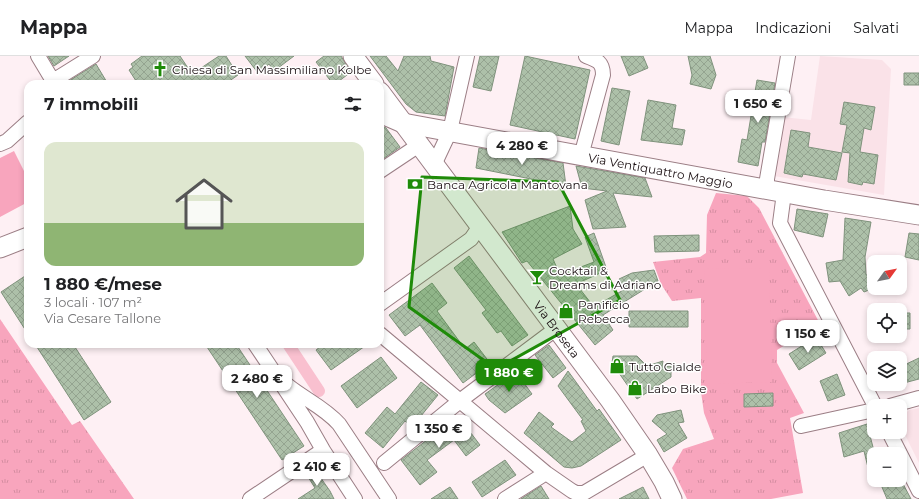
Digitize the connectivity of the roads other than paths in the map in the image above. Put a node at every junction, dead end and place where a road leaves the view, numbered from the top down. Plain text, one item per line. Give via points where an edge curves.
1 (38, 56) edge
2 (93, 56) edge
3 (353, 56) edge
4 (467, 56) edge
5 (586, 56) edge
6 (788, 56) edge
7 (51, 80) edge
8 (55, 80) edge
9 (367, 80) edge
10 (384, 97) edge
11 (384, 115) edge
12 (403, 123) junction
13 (24, 126) edge
14 (450, 131) junction
15 (0, 144) edge
16 (419, 145) junction
17 (581, 156) junction
18 (434, 165) junction
19 (384, 168) edge
20 (776, 191) junction
21 (919, 215) edge
22 (480, 226) junction
23 (24, 239) edge
24 (0, 248) edge
25 (384, 301) edge
26 (557, 328) junction
27 (384, 337) edge
28 (258, 348) edge
29 (276, 376) junction
30 (919, 398) edge
31 (871, 399) edge
32 (461, 400) junction
33 (907, 401) edge
34 (319, 408) junction
35 (867, 412) edge
36 (307, 422) junction
37 (801, 426) dead end
38 (892, 439) edge
39 (323, 450) junction
40 (648, 455) junction
41 (384, 463) dead end
42 (546, 473) junction
43 (919, 491) edge
44 (250, 499) edge
45 (355, 499) edge
46 (388, 499) edge
47 (505, 499) edge
48 (672, 499) edge

1 - 7 street
2 - 8 street
3 - 9 street
4 - 14 street
5 - 17 street via 599,62 603,68
6 - 20 street via 767,179
10 - 12 street, Via Broseta
11 - 12 street, Via Ventiquattro Maggio
12 - 14 street, Via Ventiquattro Maggio
12 - 16 street, Via Broseta
13 - 15 street
14 - 17 street, Via Ventiquattro Maggio
14 - 18 street
16 - 18 street, Via Broseta
16 - 19 street
17 - 20 street, Via Ventiquattro Maggio
18 - 22 street, Via Broseta
20 - 21 street, Via Ventiquattro Maggio
20 - 31 street via 780,223
22 - 25 street via 472,239
22 - 26 street, Via Broseta
23 - 24 street
26 - 32 street
26 - 40 street, Via Broseta
27 - 32 street
28 - 29 street
29 - 34 street via 298,395
29 - 36 street
30 - 33 street
32 - 41 street
32 - 42 street
34 - 36 street
34 - 46 street via 324,409 339,424
35 - 37 street
36 - 39 street
38 - 43 street
39 - 44 street
39 - 45 street
40 - 42 street via 580,494
40 - 48 street, Via Broseta
42 - 47 street

